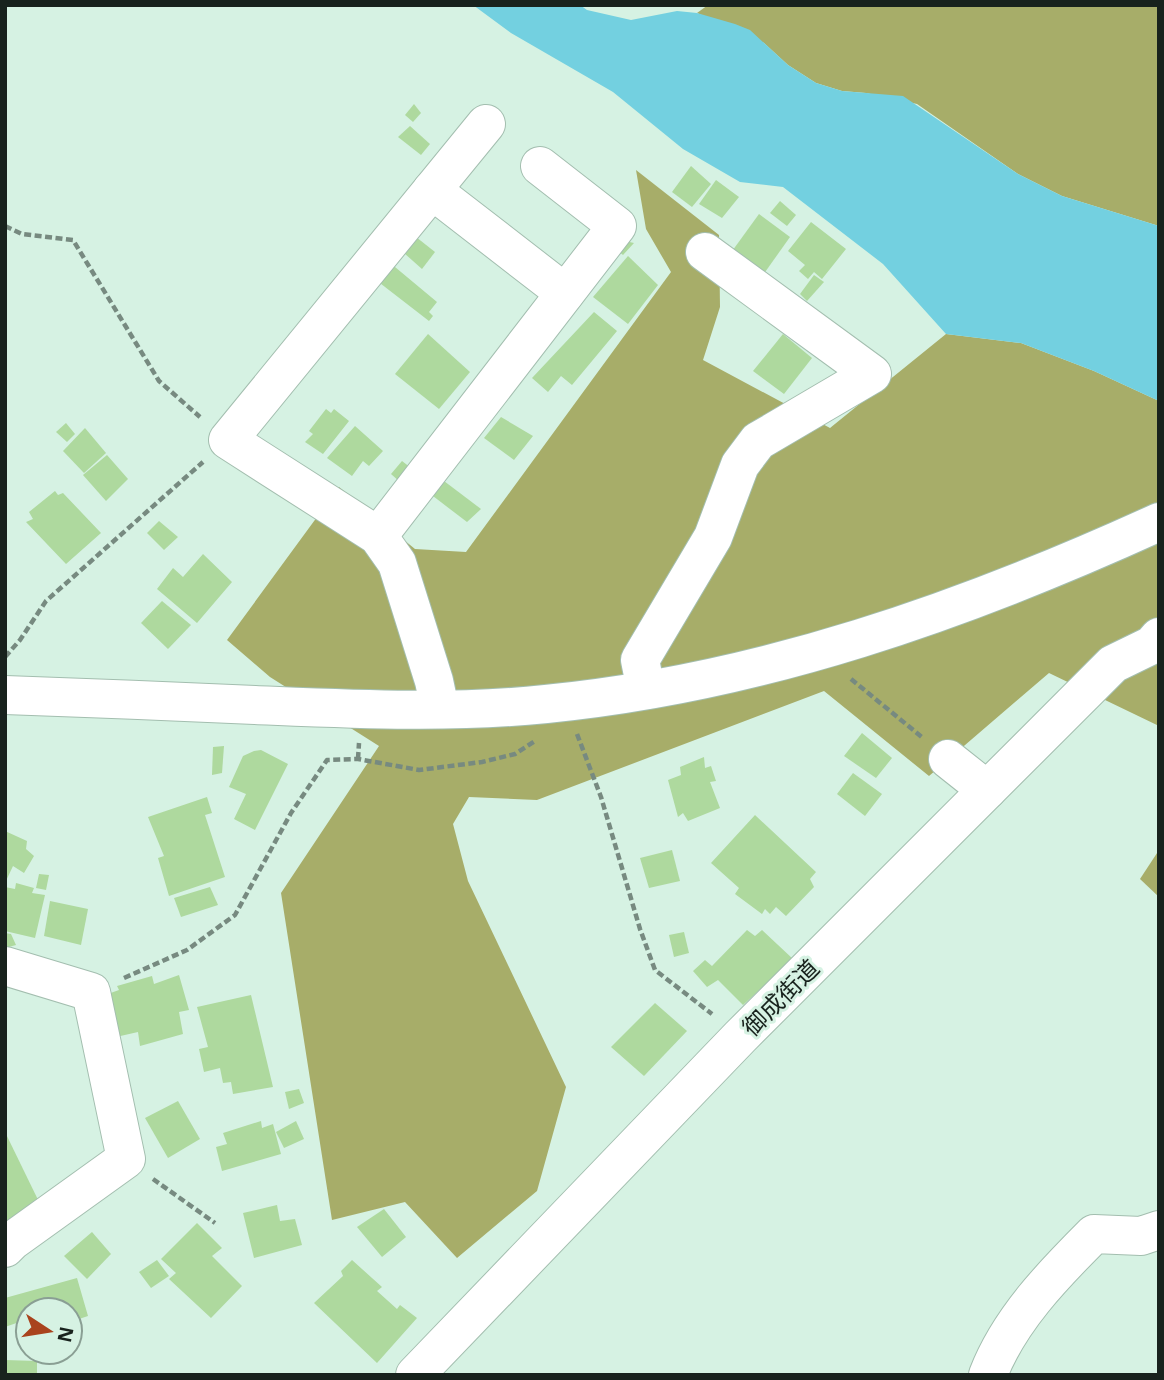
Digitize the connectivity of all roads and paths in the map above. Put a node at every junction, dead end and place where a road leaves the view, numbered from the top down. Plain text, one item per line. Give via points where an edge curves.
1 (486, 124) dead end
2 (540, 166) dead end
3 (432, 190) junction
4 (5, 226) edge
5 (705, 252) dead end
6 (565, 293) junction
7 (227, 441) junction
8 (1159, 522) edge
9 (378, 536) junction
10 (1159, 638) edge
11 (817, 651) junction
12 (5, 657) edge
13 (646, 690) junction
14 (5, 695) edge
15 (556, 702) junction
16 (440, 709) junction
17 (948, 759) joint
18 (987, 790) junction
19 (5, 966) edge
20 (91, 992) junction
21 (740, 1037) junction
22 (126, 1159) junction
23 (215, 1223) dead end
24 (1159, 1230) edge
25 (5, 1248) edge
26 (415, 1375) edge
27 (988, 1375) edge

1 - 3 street
2 - 6 street via 617,226
3 - 6 street
3 - 7 street
4 - 7 path via 22,234 73,240 159,381
5 - 13 street via 872,373 758,441 740,466 713,537 640,660
6 - 9 street
7 - 9 street
7 - 12 path via 46,601
8 - 11 street via 1006,588
9 - 16 street via 397,563
10 - 18 street, 御成街道 via 1113,664
11 - 13 street
11 - 17 path
13 - 15 street
14 - 16 street via 360,711
15 - 16 street
15 - 20 path via 541,738 516,754 419,770 358,759 327,760 291,813 235,915 187,950
15 - 21 path via 601,797 655,970
17 - 18 street
18 - 21 street, 御成街道
19 - 20 street
20 - 22 street
21 - 26 street, 御成街道
22 - 23 path
22 - 25 street
24 - 27 street via 1141,1236 1094,1234 1048,1280 997,1350

